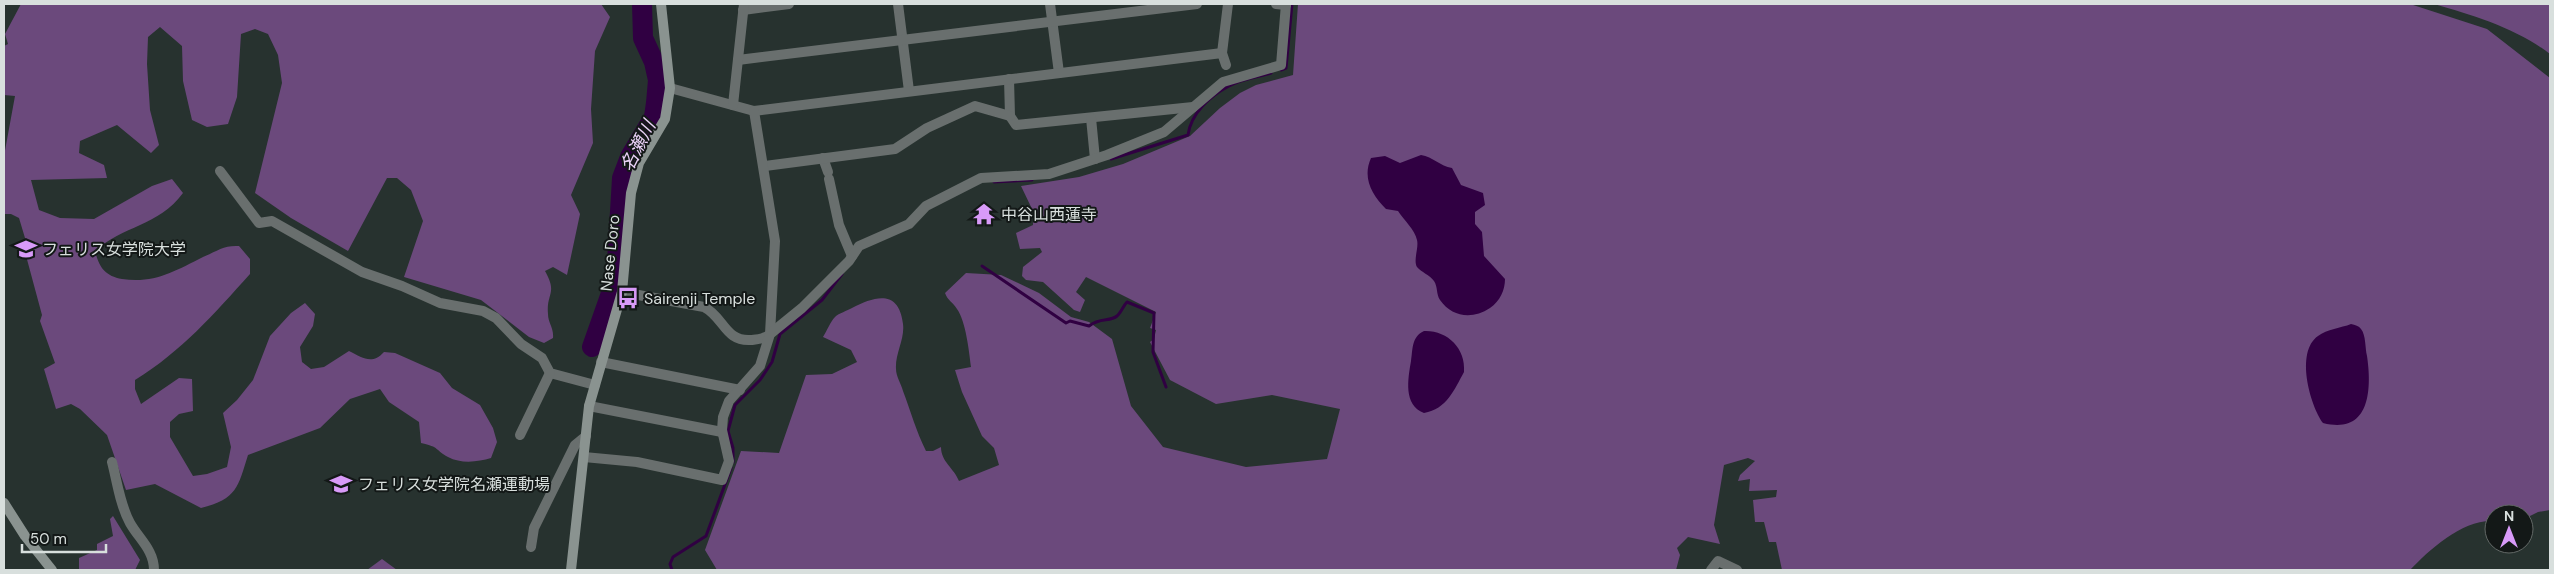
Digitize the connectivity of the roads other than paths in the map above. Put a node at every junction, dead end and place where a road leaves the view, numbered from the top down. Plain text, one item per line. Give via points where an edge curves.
1 (661, 4) edge
2 (789, 4) edge
3 (898, 4) edge
4 (1050, 4) edge
5 (1198, 4) edge
6 (1228, 4) edge
7 (1283, 4) edge
8 (743, 7) edge
9 (1053, 21) junction
10 (903, 40) junction
11 (1222, 53) junction
12 (738, 60) junction
13 (1226, 65) dead end
14 (1059, 73) junction
15 (1009, 79) junction
16 (670, 88) junction
17 (909, 92) junction
18 (733, 105) junction
19 (1194, 107) junction
20 (754, 111) junction
21 (1010, 116) junction
22 (1091, 118) junction
23 (824, 158) junction
24 (1095, 159) junction
25 (765, 166) junction
26 (220, 171) dead end
27 (852, 256) junction
28 (622, 292) junction
29 (770, 334) junction
30 (601, 362) junction
31 (550, 373) junction
32 (595, 385) junction
33 (740, 390) junction
34 (589, 406) junction
35 (722, 432) junction
36 (520, 435) dead end
37 (586, 436) junction
38 (584, 457) junction
39 (112, 462) dead end
40 (4, 502) edge
41 (531, 547) dead end
42 (52, 570) edge
43 (154, 570) edge
44 (571, 570) edge
45 (1711, 570) edge
46 (1737, 570) edge

1 - 16 street, Nase Doro
2 - 8 street
3 - 10 street
4 - 9 street
5 - 9 street
6 - 11 street
7 - 19 street via 1281,65 1228,78
8 - 12 street
9 - 10 street
9 - 14 street
10 - 12 street
10 - 17 street
11 - 13 street
11 - 14 street
12 - 18 street
14 - 15 street
15 - 17 street
15 - 21 street
16 - 18 street
16 - 28 street, Nase Doro via 665,119 639,163 631,193
17 - 20 street
18 - 20 street
19 - 22 street
19 - 24 street via 1164,132
20 - 25 street
21 - 22 street via 1016,125
21 - 23 street via 975,106 927,128 895,149
22 - 24 street
23 - 25 street
23 - 27 street via 839,225
24 - 27 street via 1049,174 981,178 926,206 909,224 859,246
25 - 29 street via 776,241
26 - 31 street via 259,223 272,220 362,272 440,303 483,311 496,318 521,344 542,358
27 - 29 street via 802,308
28 - 29 street via 704,307 712,311 730,336 739,340 764,338
28 - 30 street, Nase Doro
29 - 33 street via 760,366
30 - 32 street, Nase Doro
30 - 33 street
31 - 32 street
31 - 36 street
32 - 34 street, Nase Doro
33 - 35 street via 729,401
34 - 35 street
34 - 37 street, Nase Doro
35 - 38 street via 729,461 722,480 637,462
37 - 38 street, Nase Doro
37 - 41 street via 575,445 534,528
38 - 44 street, Nase Doro
39 - 43 street via 129,522 150,550
40 - 42 street
45 - 46 street via 1718,561

